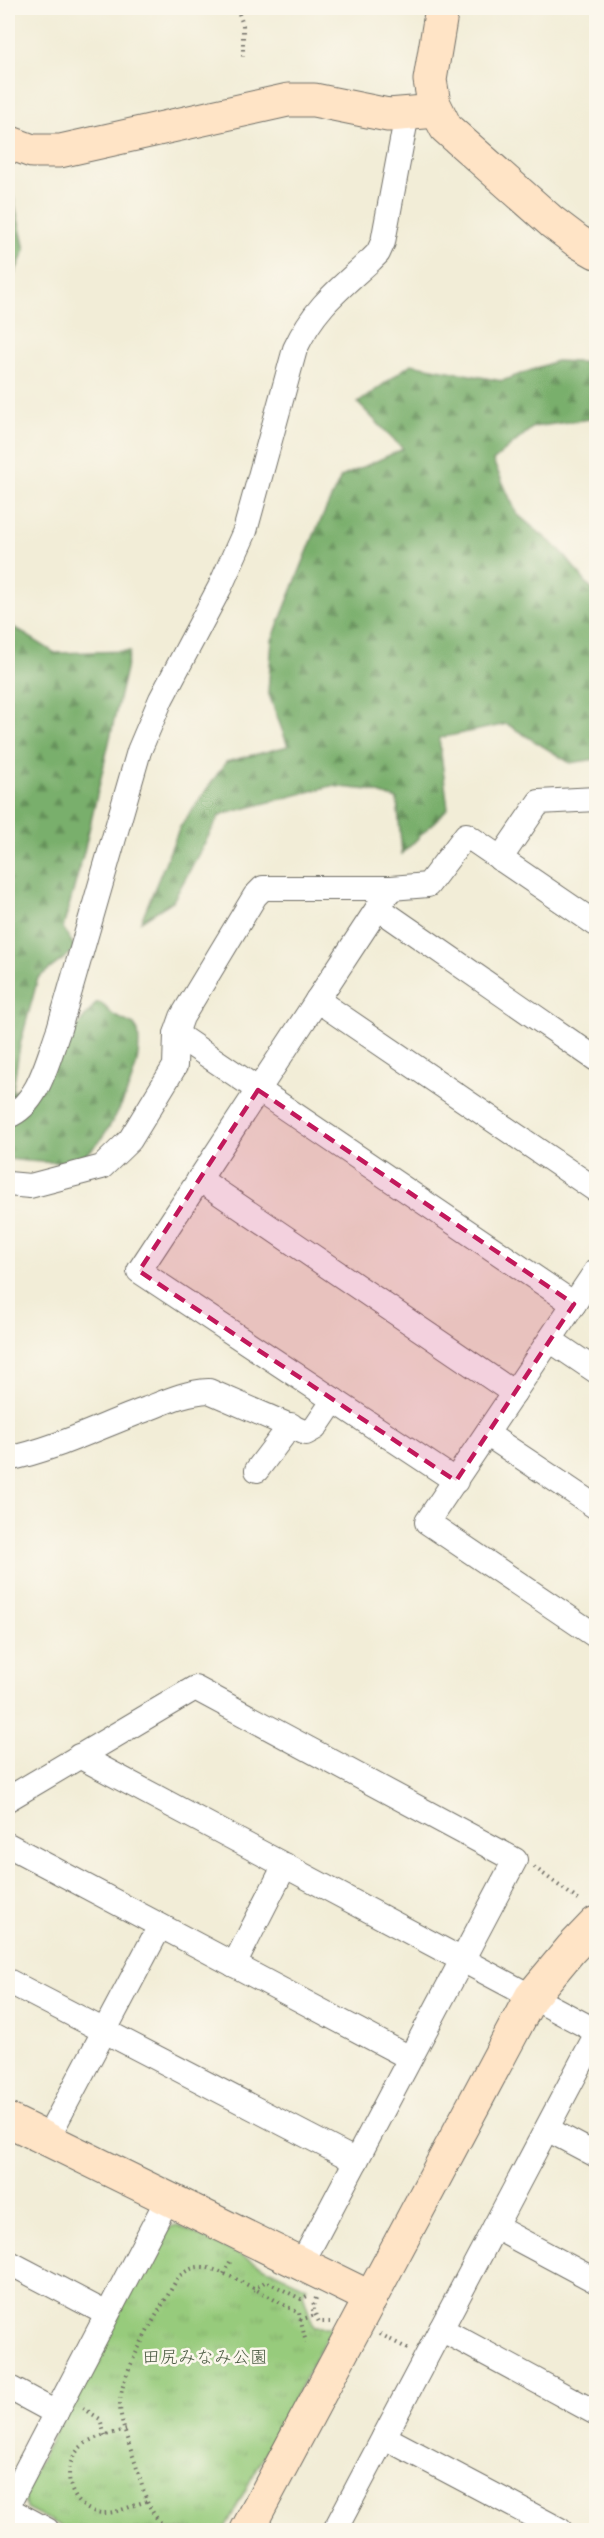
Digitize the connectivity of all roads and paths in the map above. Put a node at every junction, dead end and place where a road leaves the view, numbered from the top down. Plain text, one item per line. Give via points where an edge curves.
1 (237, 8) edge
2 (442, 8) edge
3 (243, 60) dead end
4 (422, 113) junction
5 (8, 142) edge
6 (597, 252) edge
7 (597, 799) edge
8 (500, 858) junction
9 (384, 898) junction
10 (597, 924) edge
11 (317, 1000) junction
12 (176, 1034) junction
13 (597, 1059) edge
14 (258, 1090) junction
15 (8, 1116) edge
16 (199, 1179) junction
17 (8, 1184) edge
18 (597, 1190) edge
19 (597, 1271) edge
20 (574, 1304) junction
21 (550, 1340) junction
22 (597, 1371) edge
23 (514, 1393) junction
24 (334, 1400) junction
25 (291, 1425) junction
26 (487, 1434) junction
27 (8, 1459) edge
28 (257, 1470) dead end
29 (456, 1480) junction
30 (597, 1507) edge
31 (597, 1636) edge
32 (79, 1756) junction
33 (8, 1799) edge
34 (8, 1845) edge
35 (515, 1860) junction
36 (285, 1865) junction
37 (590, 1914) edge
38 (160, 1926) junction
39 (462, 1960) junction
40 (234, 1965) junction
41 (8, 1981) edge
42 (531, 1997) junction
43 (105, 2031) junction
44 (597, 2033) edge
45 (410, 2058) junction
46 (8, 2120) edge
47 (547, 2129) junction
48 (47, 2139) junction
49 (597, 2155) edge
50 (356, 2161) junction
51 (168, 2198) junction
52 (495, 2227) junction
53 (235, 2252) dead end
54 (8, 2262) edge
55 (302, 2263) junction
56 (225, 2274) junction
57 (597, 2281) edge
58 (253, 2289) junction
59 (304, 2298) dead end
60 (371, 2298) junction
61 (107, 2314) junction
62 (300, 2320) junction
63 (339, 2322) dead end
64 (441, 2330) junction
65 (374, 2331) dead end
66 (306, 2343) dead end
67 (425, 2359) junction
68 (8, 2387) edge
69 (60, 2405) junction
70 (597, 2413) edge
71 (126, 2430) junction
72 (105, 2436) junction
73 (384, 2437) junction
74 (147, 2501) junction
75 (8, 2507) edge
76 (47, 2530) edge
77 (170, 2530) edge
78 (247, 2530) edge
79 (335, 2530) edge
80 (560, 2530) edge

1 - 3 path via 243,25
2 - 4 street via 430,80 432,96
4 - 5 street via 378,113 314,100 288,100 60,151 32,151
4 - 6 street via 446,128 552,222
4 - 15 street via 383,242 371,260 321,306 306,325 295,349 245,531 139,751 52,1048 30,1099
7 - 8 street via 539,802
8 - 9 street via 466,835 428,885
8 - 10 street
9 - 11 street
9 - 12 street via 263,888 182,1017
9 - 13 street
11 - 14 street
11 - 18 street
12 - 14 street
12 - 17 street via 175,1066 130,1140 102,1167 30,1186
14 - 16 street
14 - 20 street
16 - 23 street
16 - 24 street via 139,1271
19 - 20 street
20 - 21 street
21 - 22 street
21 - 23 street
23 - 26 street
24 - 25 street via 315,1428 306,1432
24 - 29 street
25 - 27 street via 208,1391 191,1392 78,1437
25 - 28 street
26 - 29 street
26 - 30 street
29 - 31 street via 427,1522
32 - 33 street
32 - 35 street via 195,1688
32 - 36 street
34 - 38 street
35 - 37 path via 527,1862
35 - 39 street
36 - 39 street
36 - 40 street
37 - 42 street via 571,1949
38 - 40 street
38 - 43 street
39 - 42 street
39 - 45 street
40 - 45 street
41 - 43 street
42 - 44 street
42 - 60 street
43 - 48 street
43 - 50 street
44 - 47 street
45 - 50 street
46 - 48 street
47 - 49 street
47 - 52 street
48 - 51 street
50 - 55 street
51 - 55 street
51 - 61 street
52 - 57 street
52 - 64 street
53 - 56 path
54 - 61 street
55 - 60 street
56 - 58 path
56 - 71 path via 195,2267 178,2277 124,2379 120,2409
58 - 59 path via 266,2281
58 - 62 path via 298,2313
60 - 78 street
61 - 69 street
62 - 63 path via 315,2315 319,2322
62 - 66 path
64 - 67 street
64 - 70 street
65 - 67 path
67 - 73 street
68 - 69 street
69 - 72 path via 98,2417
69 - 75 street
71 - 72 path
71 - 74 path
72 - 74 path via 86,2442 71,2460 69,2480 74,2495 82,2504 103,2513
73 - 79 street
73 - 80 street
74 - 77 path via 157,2522
75 - 76 street

